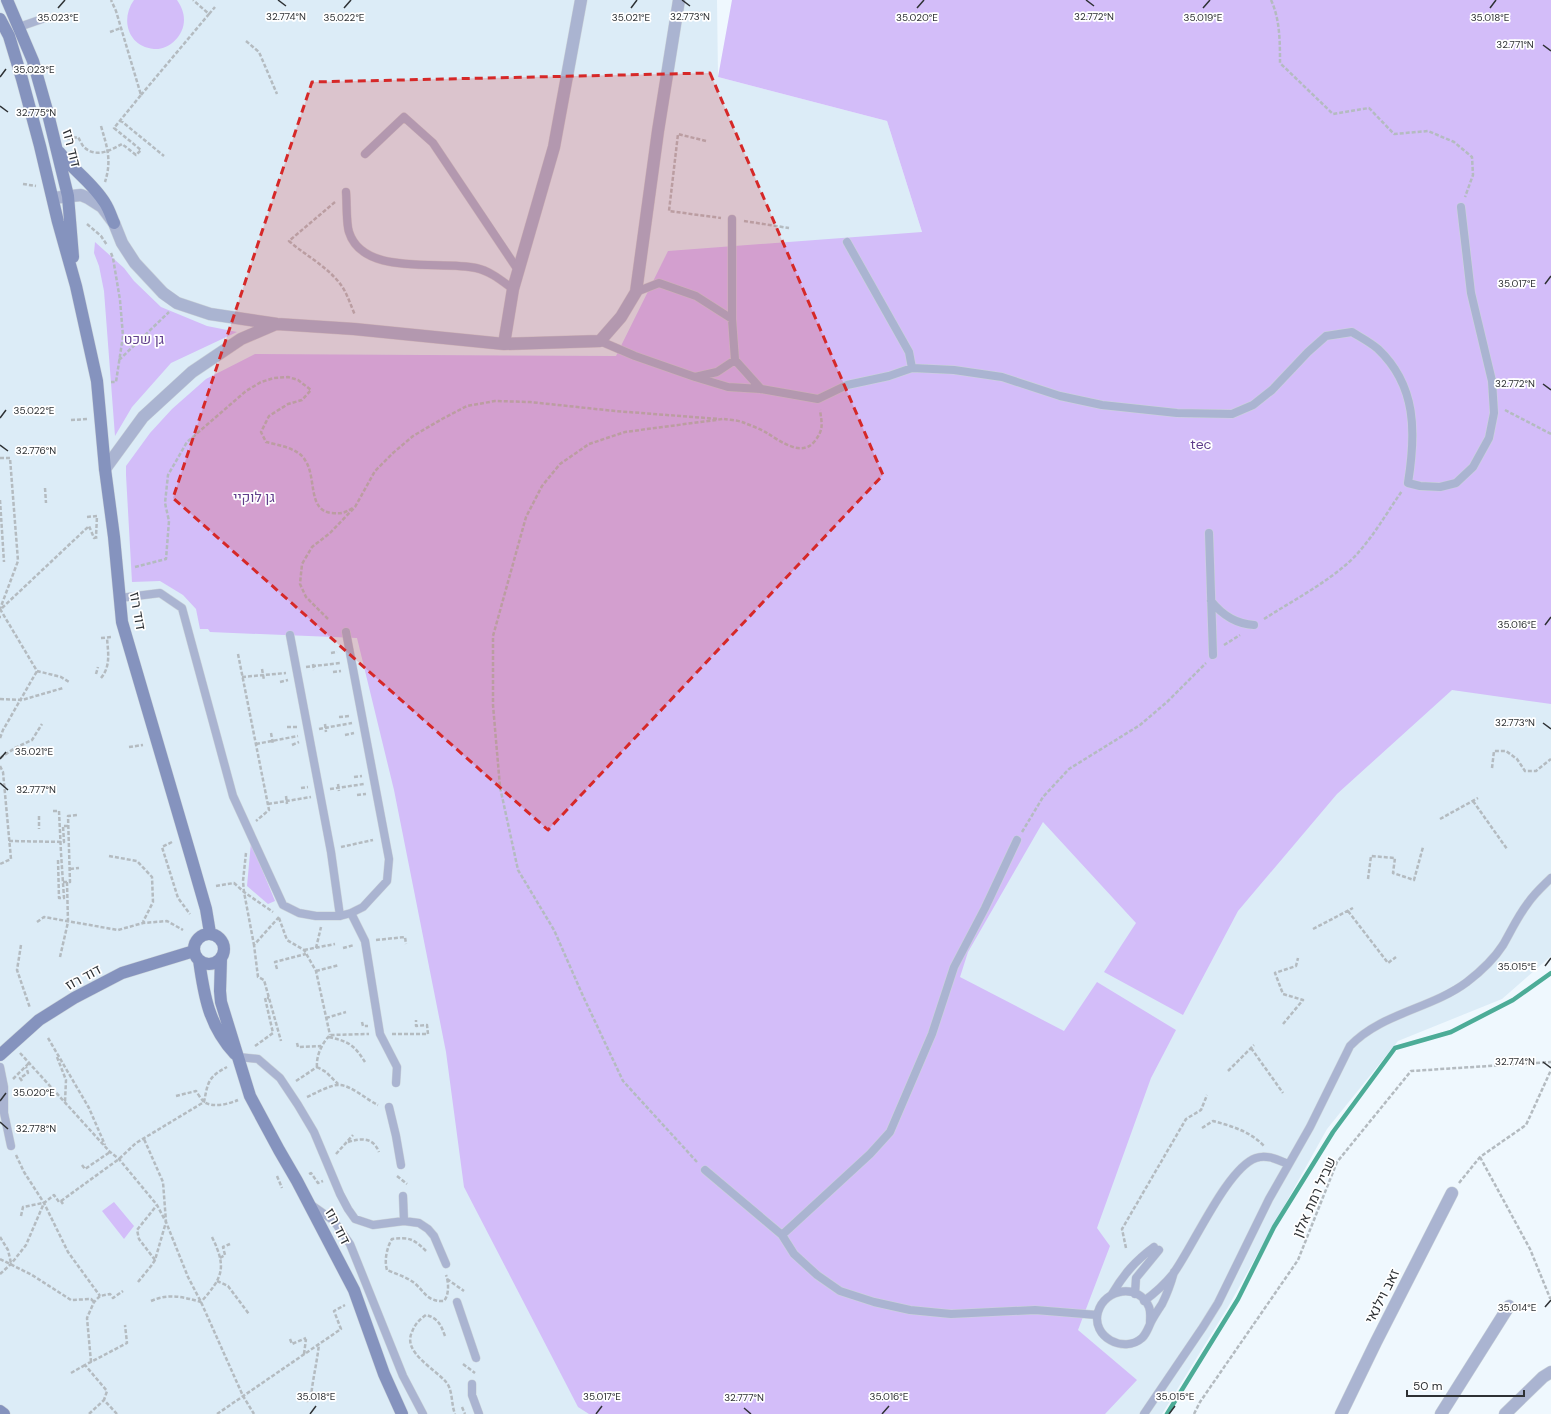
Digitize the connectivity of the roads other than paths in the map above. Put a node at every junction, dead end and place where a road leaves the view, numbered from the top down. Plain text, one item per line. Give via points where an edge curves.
1 (7, 0) edge
2 (581, 0) edge
3 (679, 0) edge
4 (45, 18) dead end
5 (0, 20) edge
6 (20, 27) junction
7 (56, 149) junction
8 (365, 154) dead end
9 (346, 192) road end
10 (68, 196) junction
11 (52, 198) junction
12 (1461, 207) road end
13 (732, 219) road end
14 (114, 223) junction
15 (847, 242) dead end
16 (518, 270) junction
17 (76, 286) junction
18 (513, 289) junction
19 (636, 292) junction
20 (732, 319) junction
21 (278, 324) junction
22 (600, 341) junction
23 (504, 344) junction
24 (735, 360) junction
25 (912, 368) junction
26 (695, 377) junction
27 (761, 389) junction
28 (105, 469) junction
29 (1209, 533) dead end
30 (120, 598) junction
31 (1211, 601) junction
32 (1254, 625) dead end
33 (346, 632) dead end
34 (290, 635) dead end
35 (1213, 655) dead end
36 (1017, 840) dead end
37 (1551, 878) edge
38 (351, 913) junction
39 (340, 916) junction
40 (210, 933) junction
41 (197, 956) junction
42 (221, 958) junction
43 (0, 1056) edge
44 (238, 1058) junction
45 (0, 1067) edge
46 (396, 1083) dead end
47 (385, 1107) road end
48 (12, 1146) road end
49 (1288, 1164) junction
50 (401, 1165) dead end
51 (705, 1170) road end
52 (1452, 1193) road end
53 (403, 1196) dead end
54 (310, 1204) junction
55 (404, 1220) junction
56 (782, 1235) junction
57 (445, 1268) road end
58 (1174, 1272) junction
59 (1112, 1294) junction
60 (1135, 1294) junction
61 (1144, 1301) junction
62 (457, 1302) dead end
63 (1509, 1306) dead end
64 (1097, 1315) junction
65 (1150, 1323) junction
66 (476, 1358) dead end
67 (1551, 1372) edge
68 (472, 1384) dead end
69 (0, 1411) edge
70 (4, 1414) edge
71 (402, 1414) edge
72 (423, 1414) edge
73 (479, 1414) edge
74 (1144, 1414) edge
75 (1341, 1414) edge
76 (1441, 1414) edge
77 (1504, 1414) edge

1 - 6 street, דוד רוז
2 - 16 street via 554,147
3 - 19 street
4 - 6 lane
5 - 11 street, דוד רוז via 9,36 22,79
6 - 7 street, דוד רוז via 33,61
7 - 10 street, דוד רוז
7 - 14 street via 105,203
8 - 16 lane via 404,117 433,143
9 - 18 lane via 348,232 356,245 373,258 392,264 458,265 478,268 494,275
10 - 11 street
10 - 14 street via 81,195 88,198 102,207
10 - 17 street, דוד רוז
11 - 17 street, דוד רוז
12 - 25 lane via 1471,293 1492,381 1494,413 1489,438 1474,467 1456,483 1440,487 1408,483 1414,430 1411,406 1400,375 1377,348 1352,332 1326,336 1272,390 1253,405 1232,414 1177,413 1102,405 1060,396 1002,377 954,370
13 - 20 lane
14 - 21 street via 122,243 135,263 163,293 177,303 210,314
15 - 25 lane via 909,352
16 - 18 street
17 - 28 street, דוד רוז via 97,381
18 - 23 street
19 - 20 lane via 659,283 696,296
19 - 22 street via 621,317
20 - 24 lane
21 - 23 street
21 - 28 street via 241,339 192,372 143,417
22 - 23 street
22 - 26 lane
24 - 26 lane via 717,372
24 - 27 lane
25 - 27 lane via 847,385 818,399
26 - 27 lane via 728,387
28 - 30 street, דוד רוז
29 - 31 lane
30 - 39 lane via 160,592 182,608 233,796 283,905 299,913
30 - 40 street, דוד רוז via 122,622 200,889
31 - 32 lane via 1224,616 1245,625
31 - 35 lane
33 - 38 lane via 389,860 387,882 363,907
34 - 39 lane via 331,852
36 - 56 lane via 954,967 932,1034 890,1132 870,1154
37 - 49 lane via 1528,903 1502,946 1484,968 1466,983 1359,1036 1350,1046
38 - 39 lane
38 - 46 lane via 365,941 378,1034 397,1067
40 - 41 street via 195,942
40 - 42 street via 219,937 224,945 224,954
41 - 42 street via 208,964
41 - 43 street, דוד רוז via 122,973 39,1020
41 - 44 street via 211,1016 226,1045
42 - 44 street, דוד רוז via 221,1002
44 - 54 street, דוד רוז via 250,1096
44 - 55 lane via 258,1059 280,1078 314,1132 348,1209 355,1219 373,1225
45 - 48 lane via 4,1087 4,1113
47 - 50 lane via 396,1136
49 - 58 lane via 1262,1156 1254,1158 1237,1173
49 - 74 lane via 1218,1303
51 - 56 lane
52 - 75 street, זאב וילנאי
53 - 55 lane
54 - 71 street, דוד רוז via 354,1290 384,1374
54 - 72 lane via 334,1221 350,1244 403,1376
55 - 57 lane via 419,1223 434,1236
56 - 64 lane via 794,1254 817,1275 840,1291 874,1302 910,1310 951,1314 1035,1310
58 - 61 lane via 1156,1293
58 - 65 lane via 1162,1303
59 - 60 lane via 1125,1291
59 - 60 lane via 1124,1274 1138,1259 1157,1248 1136,1278
59 - 64 lane via 1101,1304
60 - 61 lane
61 - 65 lane via 1149,1307
62 - 66 lane
63 - 76 street
64 - 65 lane via 1101,1331 1112,1342 1120,1344 1136,1342 1143,1337
67 - 77 street
68 - 73 lane via 472,1395
69 - 70 street

